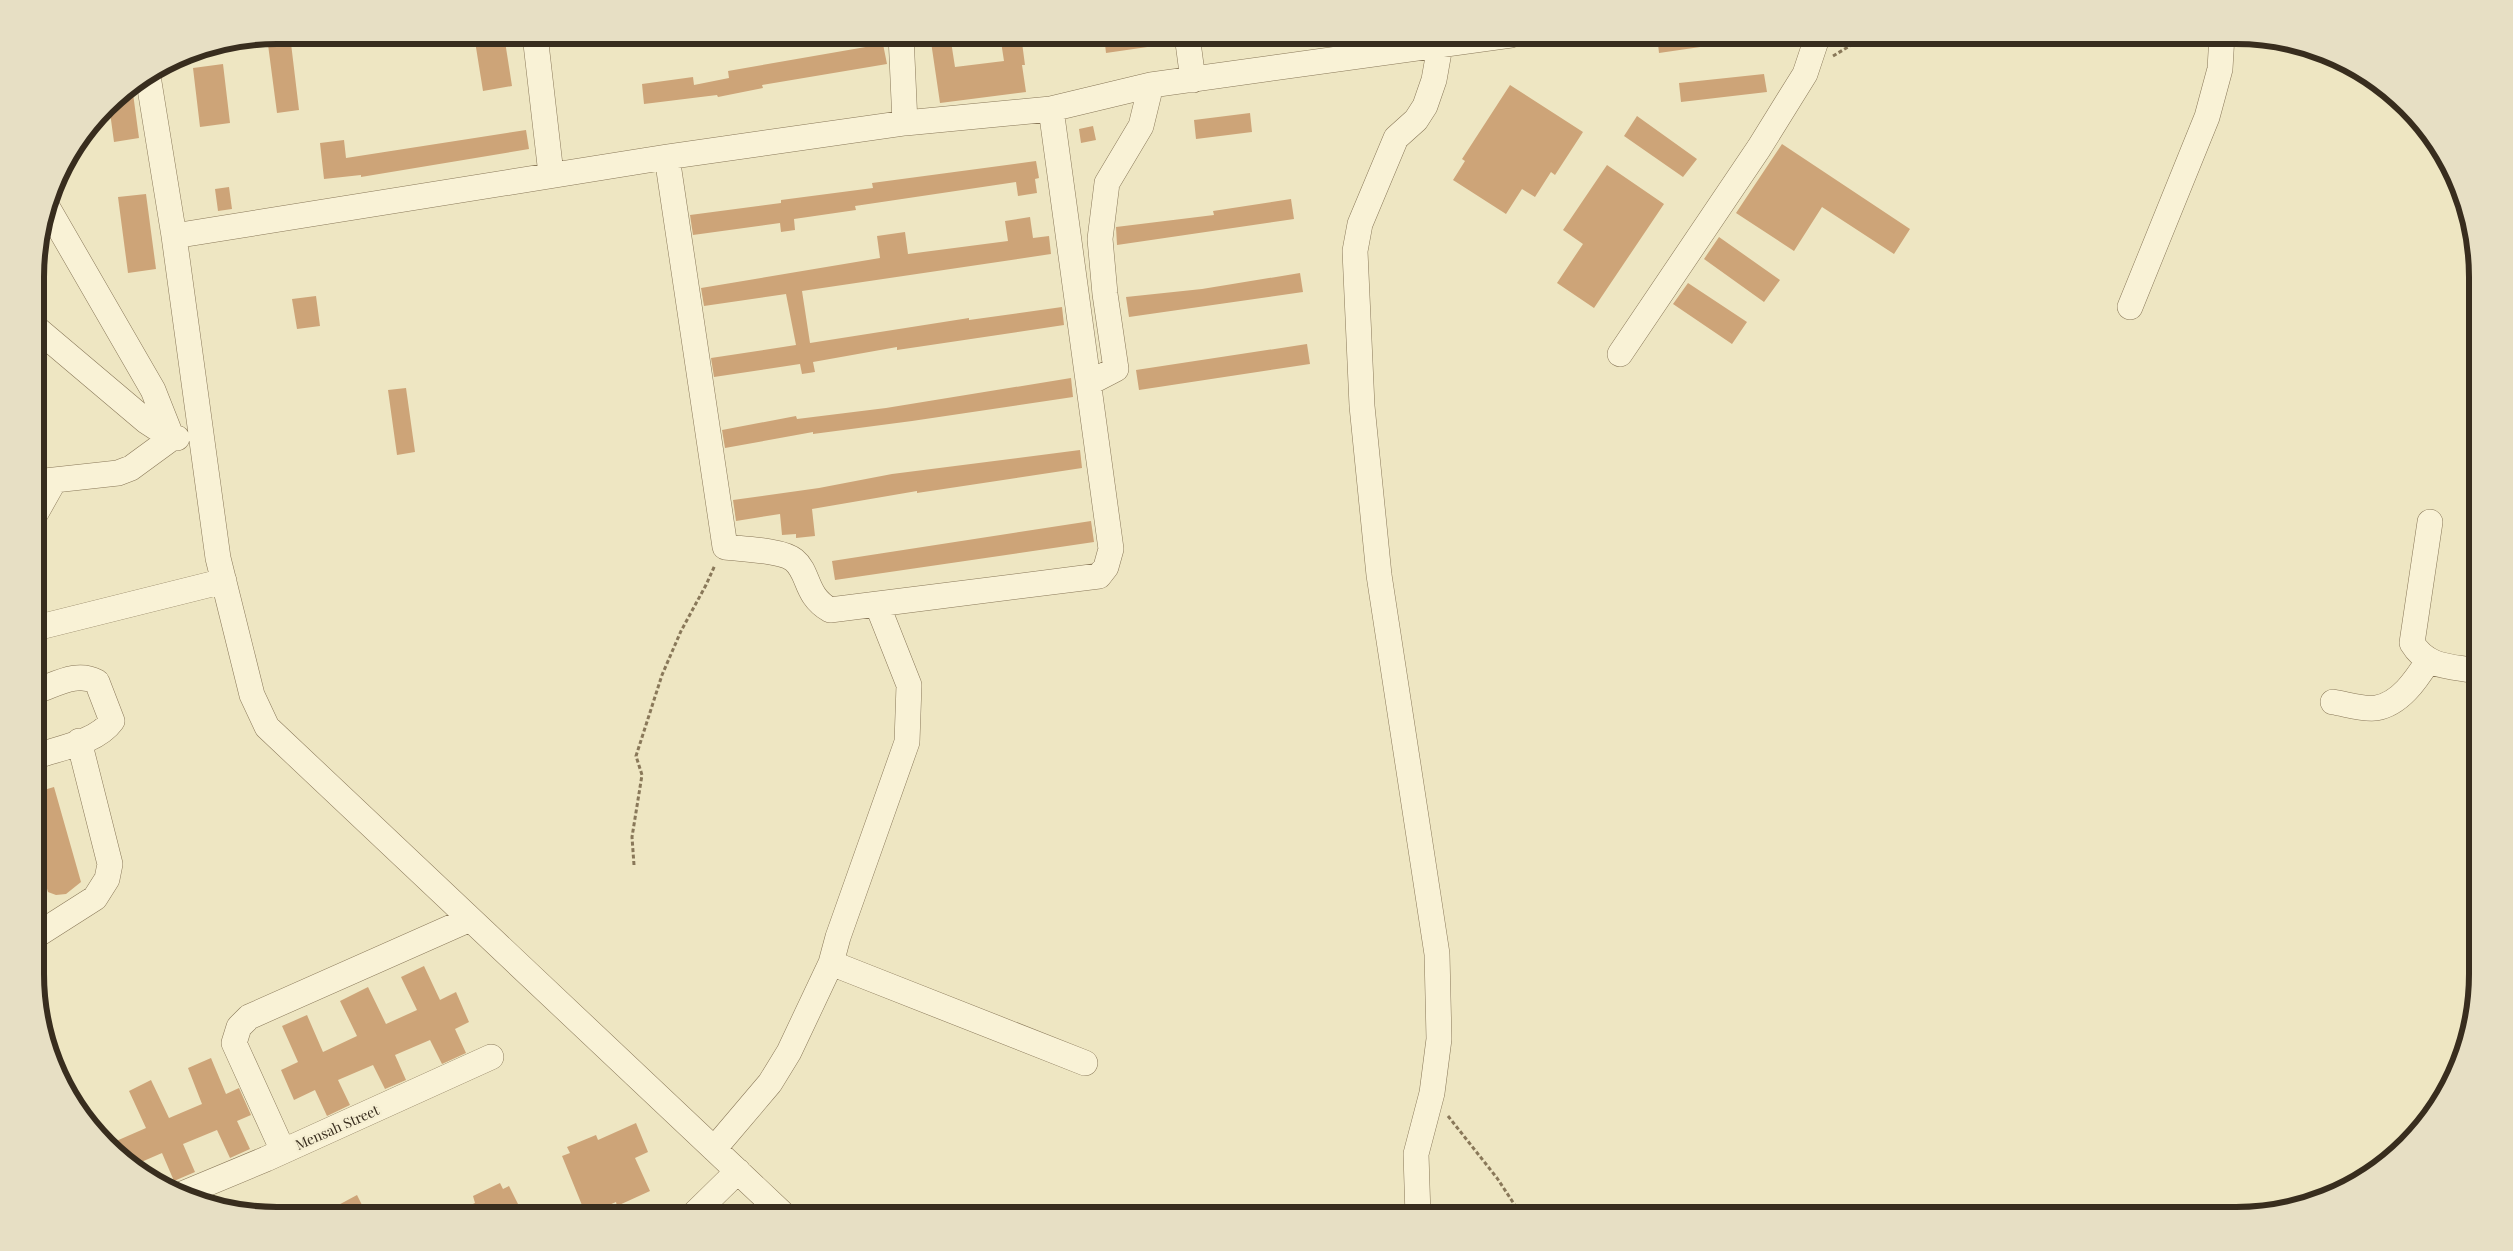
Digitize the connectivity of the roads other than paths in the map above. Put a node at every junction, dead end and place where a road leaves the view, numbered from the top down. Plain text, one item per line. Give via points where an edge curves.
1 (536, 44) edge
2 (901, 44) edge
3 (1188, 44) edge
4 (1452, 44) edge
5 (1815, 44) edge
6 (2221, 44) edge
7 (1440, 46) junction
8 (1193, 80) junction
9 (149, 82) edge
10 (1151, 85) junction
11 (1051, 109) junction
12 (905, 123) junction
13 (667, 157) junction
14 (551, 174) junction
15 (52, 215) edge
16 (174, 236) junction
17 (2130, 308) dead end
18 (44, 335) edge
19 (1620, 354) dead end
20 (1089, 383) junction
21 (199, 434) junction
22 (172, 438) junction
23 (45, 481) edge
24 (2430, 522) dead end
25 (224, 581) junction
26 (877, 604) junction
27 (44, 626) edge
28 (2428, 662) junction
29 (2469, 670) edge
30 (44, 687) edge
31 (2333, 702) dead end
32 (79, 741) junction
33 (44, 754) edge
34 (470, 919) junction
35 (44, 931) edge
36 (832, 963) junction
37 (491, 1058) dead end
38 (1085, 1063) dead end
39 (714, 1149) junction
40 (283, 1151) junction
41 (738, 1171) junction
42 (189, 1191) edge
43 (701, 1207) edge
44 (776, 1207) edge
45 (1418, 1207) edge

1 - 14 street
2 - 12 street
3 - 8 street
4 - 7 street
5 - 19 street via 1805,74
6 - 17 street via 2220,69 2207,117
7 - 8 street
7 - 45 street via 1425,106 1416,120 1396,138 1360,224 1355,251 1362,406 1380,575 1437,954 1440,1039 1432,1093 1416,1154
8 - 10 street
9 - 16 street
10 - 11 street
10 - 20 street via 1141,126 1107,183 1100,239 1116,369
11 - 12 street
11 - 20 street
12 - 13 street
13 - 14 street
13 - 26 street via 725,547 786,555 796,561 818,603 830,610
14 - 16 street
15 - 22 street via 153,390
16 - 21 street
18 - 22 street via 146,421
20 - 26 street via 1112,549 1099,576
21 - 22 street
21 - 25 street
22 - 23 street via 131,468 118,473
24 - 28 street via 2412,643
25 - 27 street
25 - 34 street via 252,695 267,727
26 - 36 street via 909,685 907,742 838,937
28 - 29 street
28 - 31 street via 2416,680 2388,704 2375,708
30 - 32 street via 78,676 97,682 112,721 107,729
32 - 33 street
32 - 35 street via 110,864 95,898
34 - 39 street
34 - 40 street via 249,1017 239,1027 234,1043
36 - 38 street
36 - 39 street via 770,1084
37 - 40 street, Mensah Street
39 - 41 street
40 - 42 street, Mensah Street
41 - 43 street
41 - 44 street

